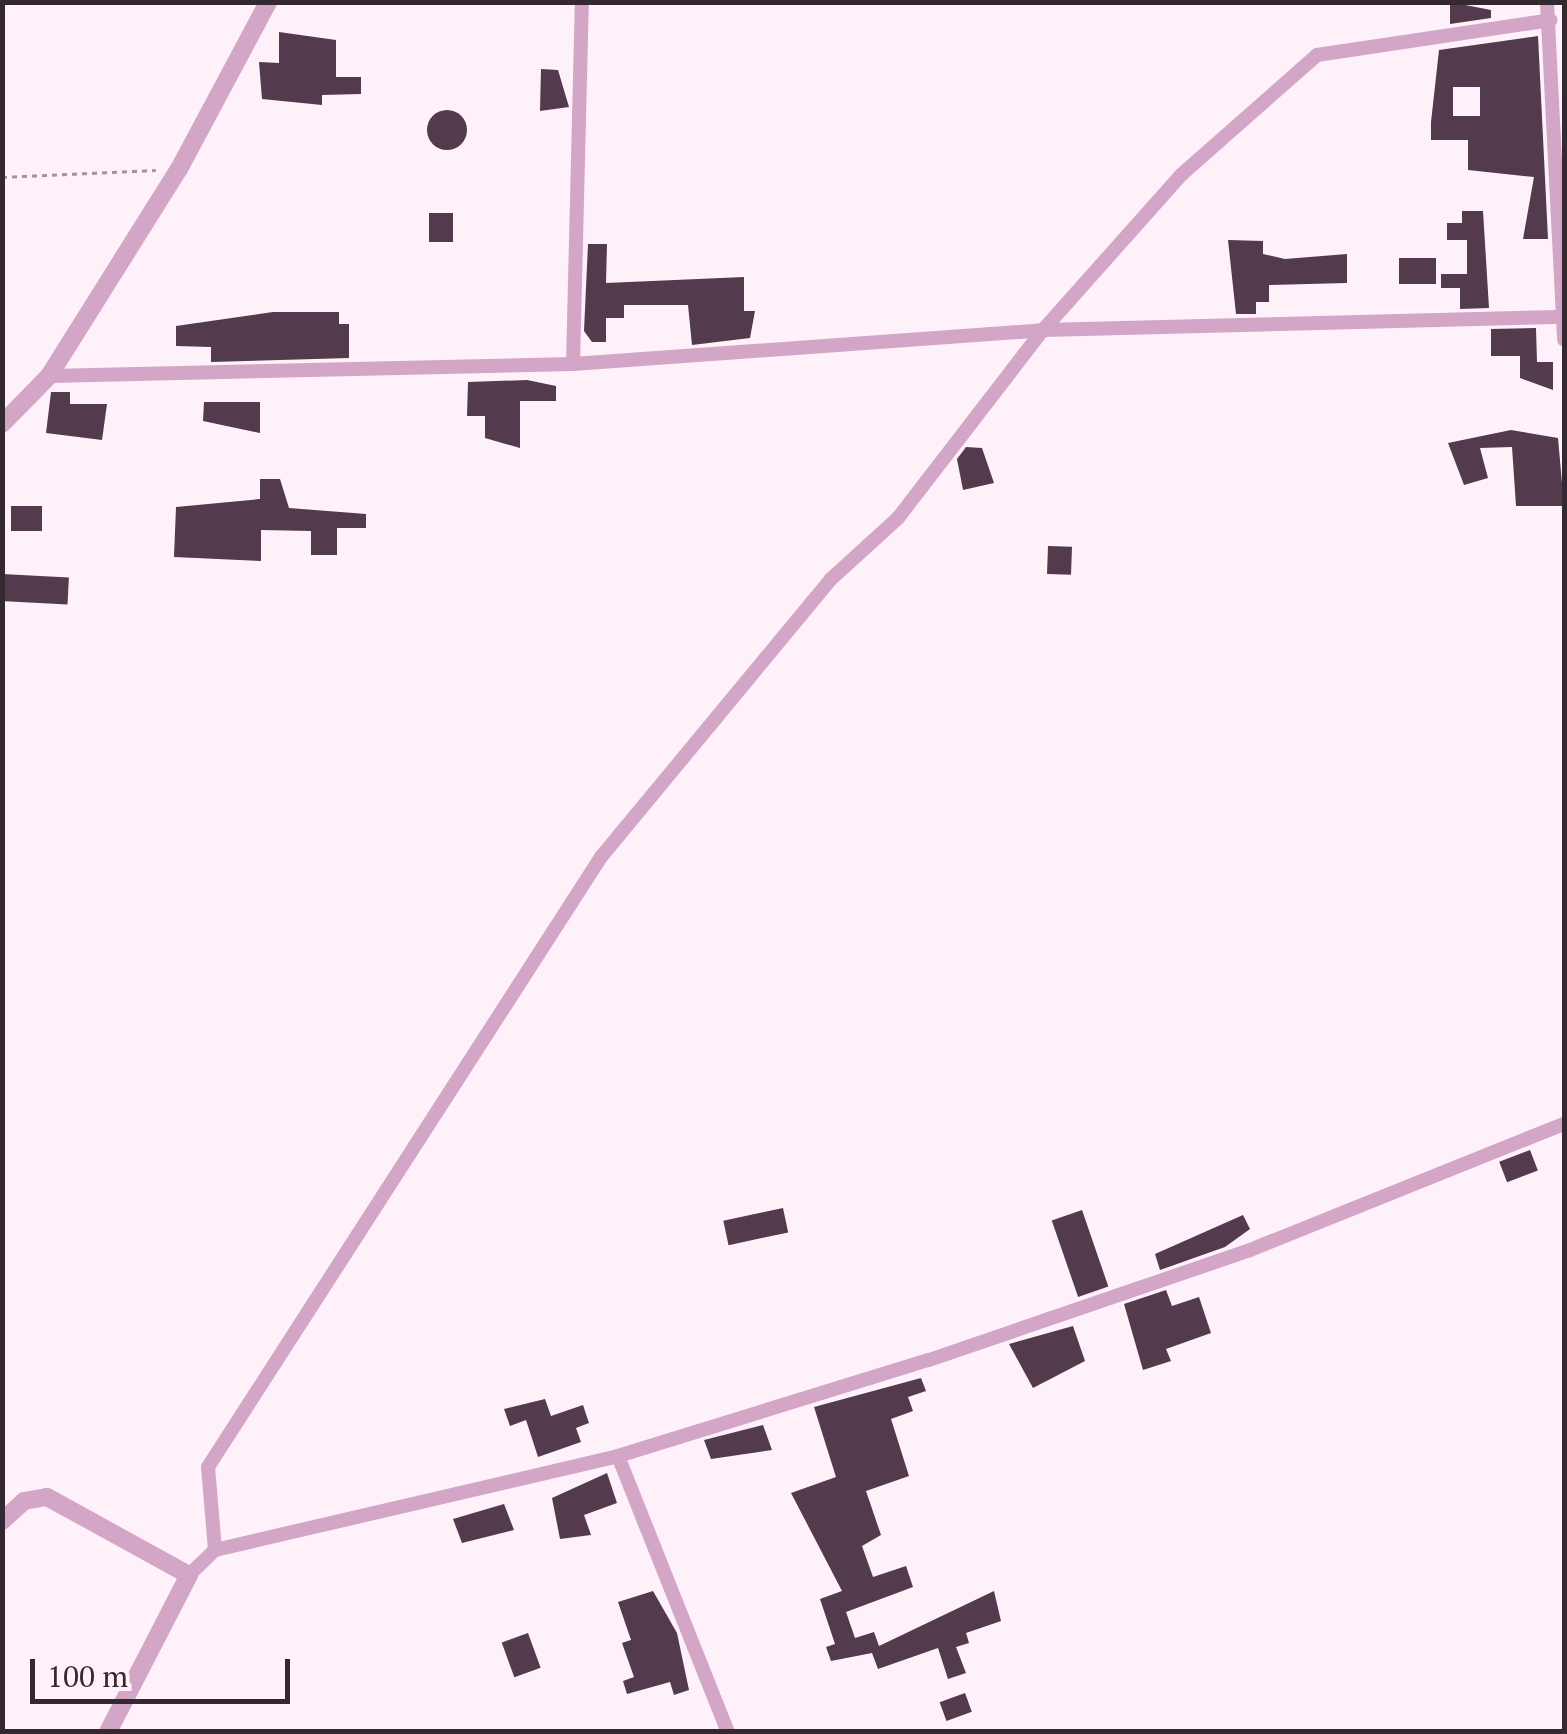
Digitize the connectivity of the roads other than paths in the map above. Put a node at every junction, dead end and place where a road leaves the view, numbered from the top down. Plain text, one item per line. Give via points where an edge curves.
1 (268, 2) edge
2 (582, 2) edge
3 (1547, 2) edge
4 (1550, 20) junction
5 (1557, 317) junction
6 (1043, 330) junction
7 (1564, 340) edge
8 (573, 364) junction
9 (50, 376) junction
10 (2, 424) edge
11 (1564, 1124) edge
12 (618, 1456) junction
13 (2, 1521) edge
14 (216, 1550) junction
15 (189, 1575) junction
16 (108, 1732) edge
17 (728, 1732) edge

1 - 9 street via 179,170
2 - 8 street
3 - 4 street
4 - 5 street
4 - 6 street via 1317,54 1181,175
5 - 6 street
5 - 7 street
6 - 8 street
6 - 14 street via 898,518 831,579 602,858 208,1467
8 - 9 street
9 - 10 street
11 - 12 street via 1136,1290
12 - 14 street
12 - 17 street
13 - 15 street via 24,1501 47,1497
14 - 15 street
15 - 16 street

